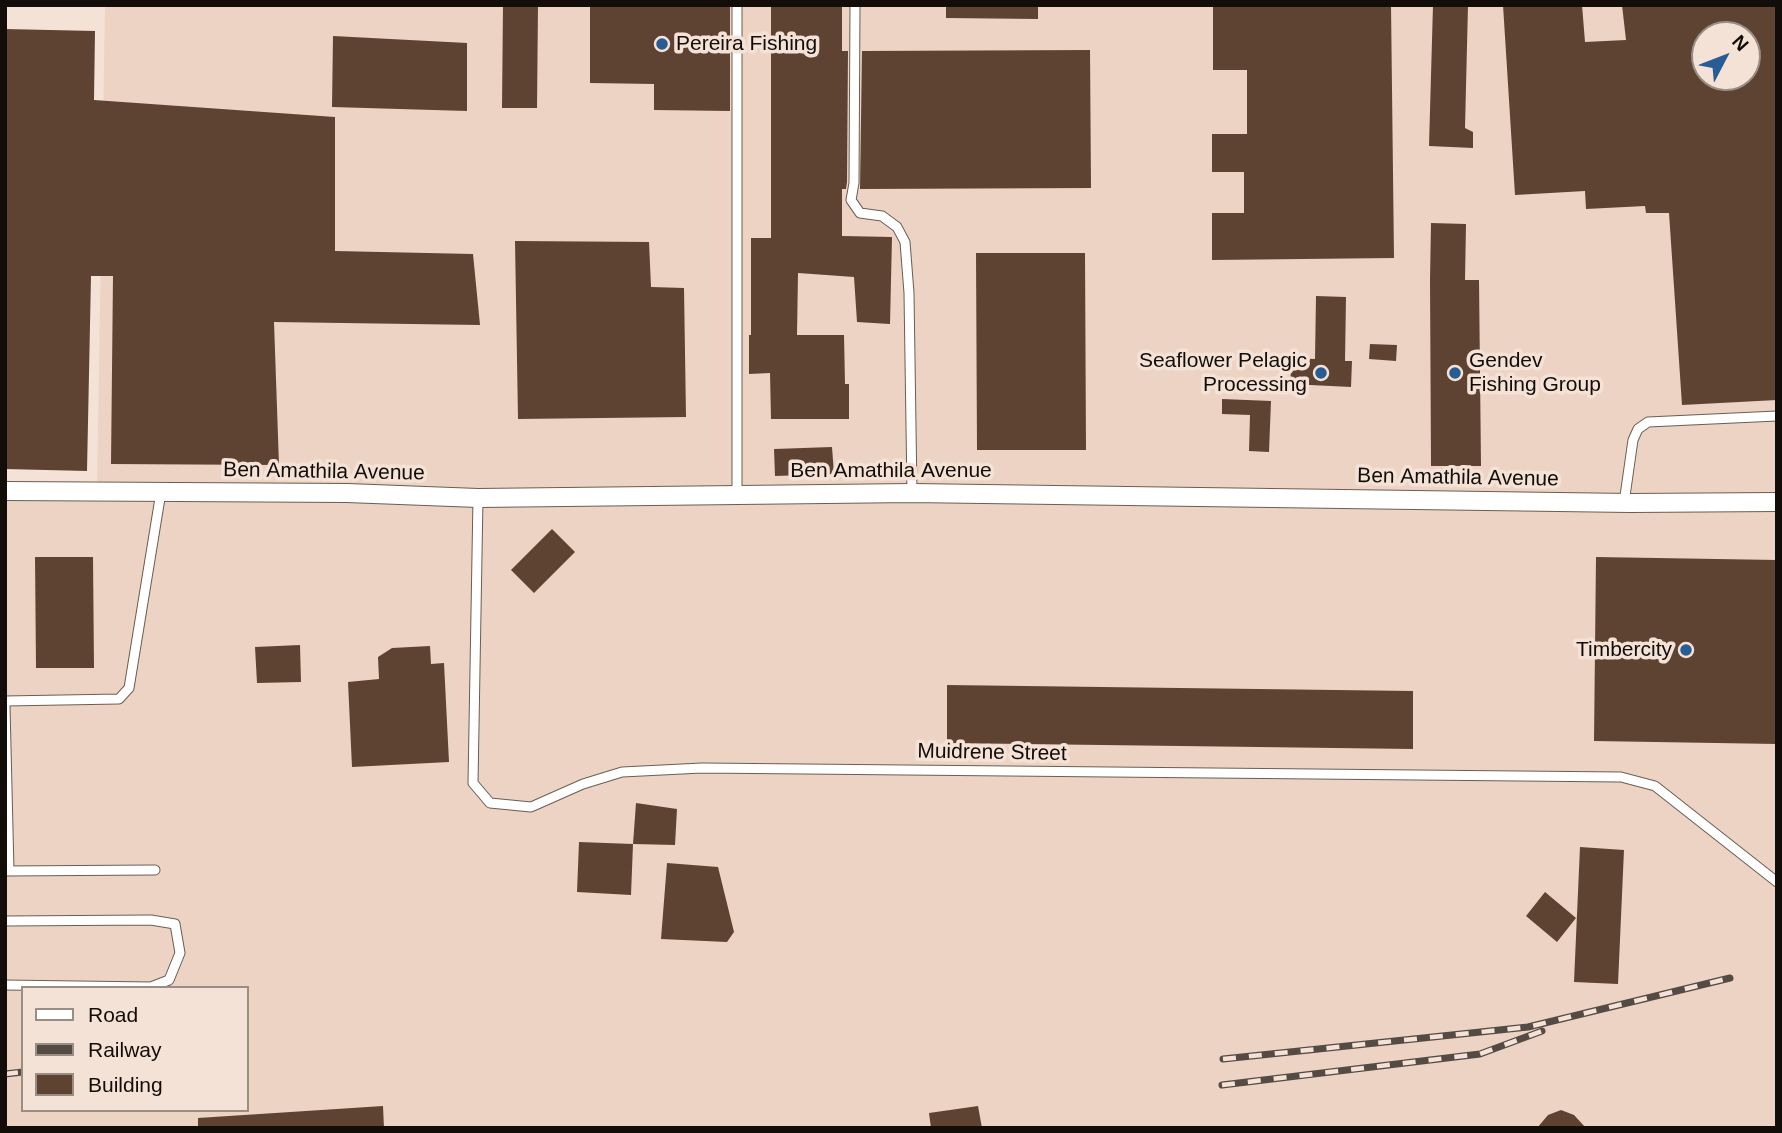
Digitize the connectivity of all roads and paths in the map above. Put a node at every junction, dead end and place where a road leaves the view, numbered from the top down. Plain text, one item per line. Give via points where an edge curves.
1 (737, 5) edge
2 (855, 5) edge
3 (1777, 416) edge
4 (5, 491) edge
5 (161, 492) junction
6 (912, 493) junction
7 (737, 495) junction
8 (478, 498) junction
9 (1777, 502) edge
10 (1624, 503) junction
11 (5, 704) edge
12 (155, 870) dead end
13 (7, 871) edge
14 (1777, 882) edge
15 (5, 921) edge
16 (5, 985) edge
17 (78, 986) edge
18 (154, 986) edge

1 - 7 lane
2 - 6 lane via 851,200 860,213 882,216 897,227 905,242
3 - 10 lane via 1648,422 1633,440
4 - 5 street, Ben Amathila Avenue
5 - 8 street, Ben Amathila Avenue via 347,492
5 - 11 lane via 125,694 119,699
6 - 7 street, Ben Amathila Avenue
6 - 10 street, Ben Amathila Avenue
7 - 8 street, Ben Amathila Avenue
8 - 14 lane, Muidrene Street via 473,783 490,803 531,807 622,772 702,768 1621,777 1656,786
9 - 10 street, Ben Amathila Avenue
11 - 13 lane
12 - 13 lane
15 - 18 lane via 150,920 175,924 180,953 169,980
16 - 17 lane

